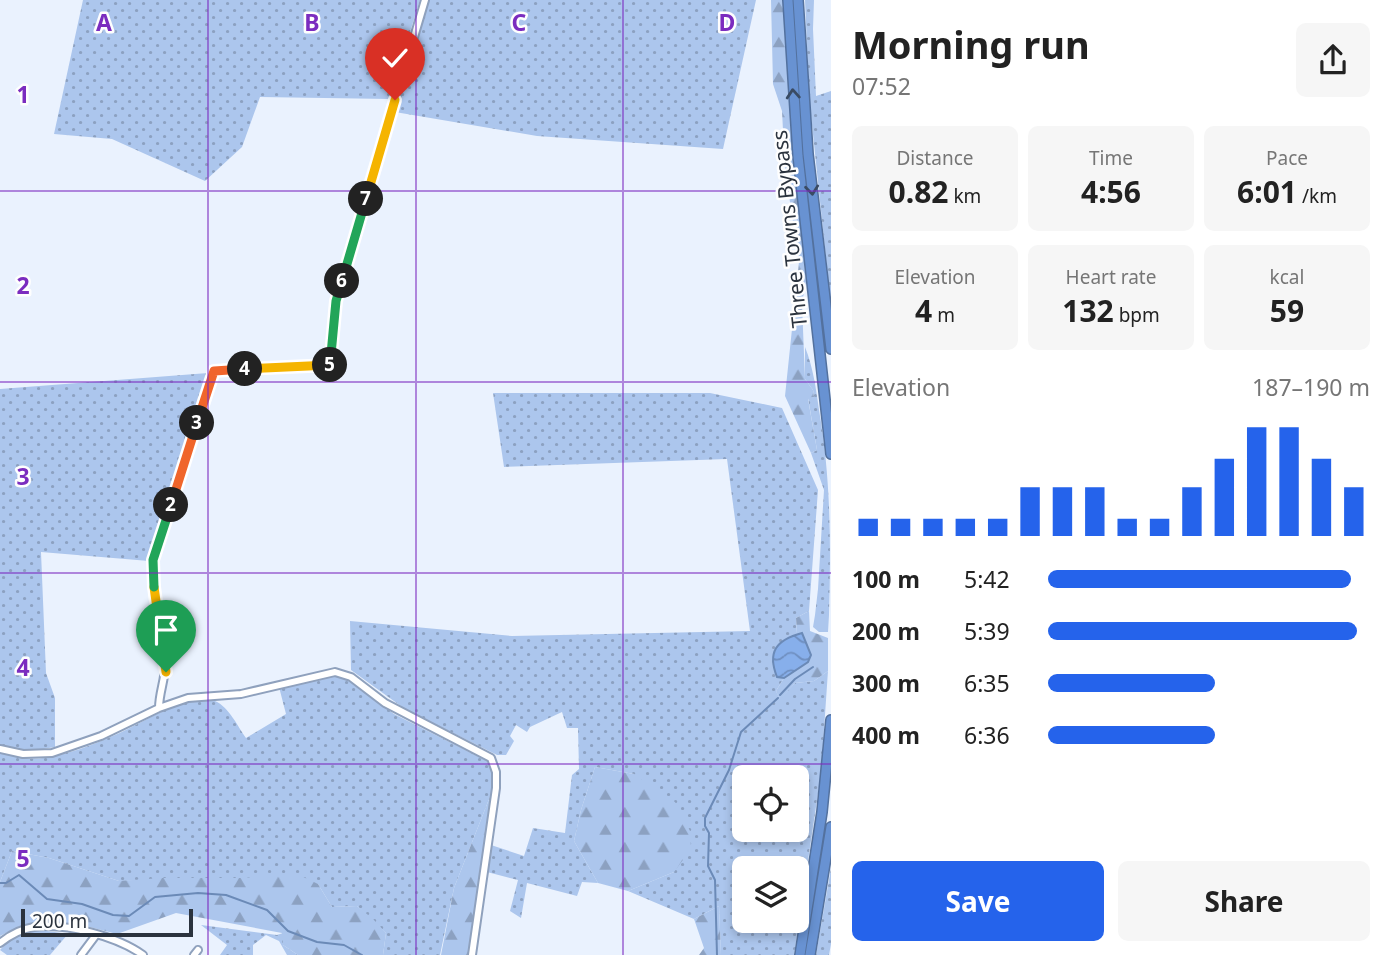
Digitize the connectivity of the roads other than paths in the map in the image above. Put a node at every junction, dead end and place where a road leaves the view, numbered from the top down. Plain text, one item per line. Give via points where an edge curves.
1 (425, 0) edge
2 (788, 0) edge
3 (798, 0) edge
4 (831, 349) edge
5 (831, 454) edge
6 (159, 708) junction
7 (831, 720) edge
8 (0, 749) edge
9 (831, 827) edge
10 (96, 935) junction
11 (0, 943) edge
12 (81, 955) edge
13 (143, 955) edge
14 (472, 955) edge
15 (800, 955) edge
16 (810, 955) edge

1 - 6 street via 336,301 331,365 214,371 152,566 166,672
5 -> 2 highway, Three Towns Bypass via 798,156
3 -> 4 highway, Three Towns Bypass via 810,167
6 - 8 street via 67,749 38,754
6 - 14 street via 195,696 241,694 327,672 343,673 385,704 491,758 496,788
7 - 15 highway via 821,826
9 - 16 highway
10 - 11 street via 33,927
10 - 12 street
10 - 13 street

